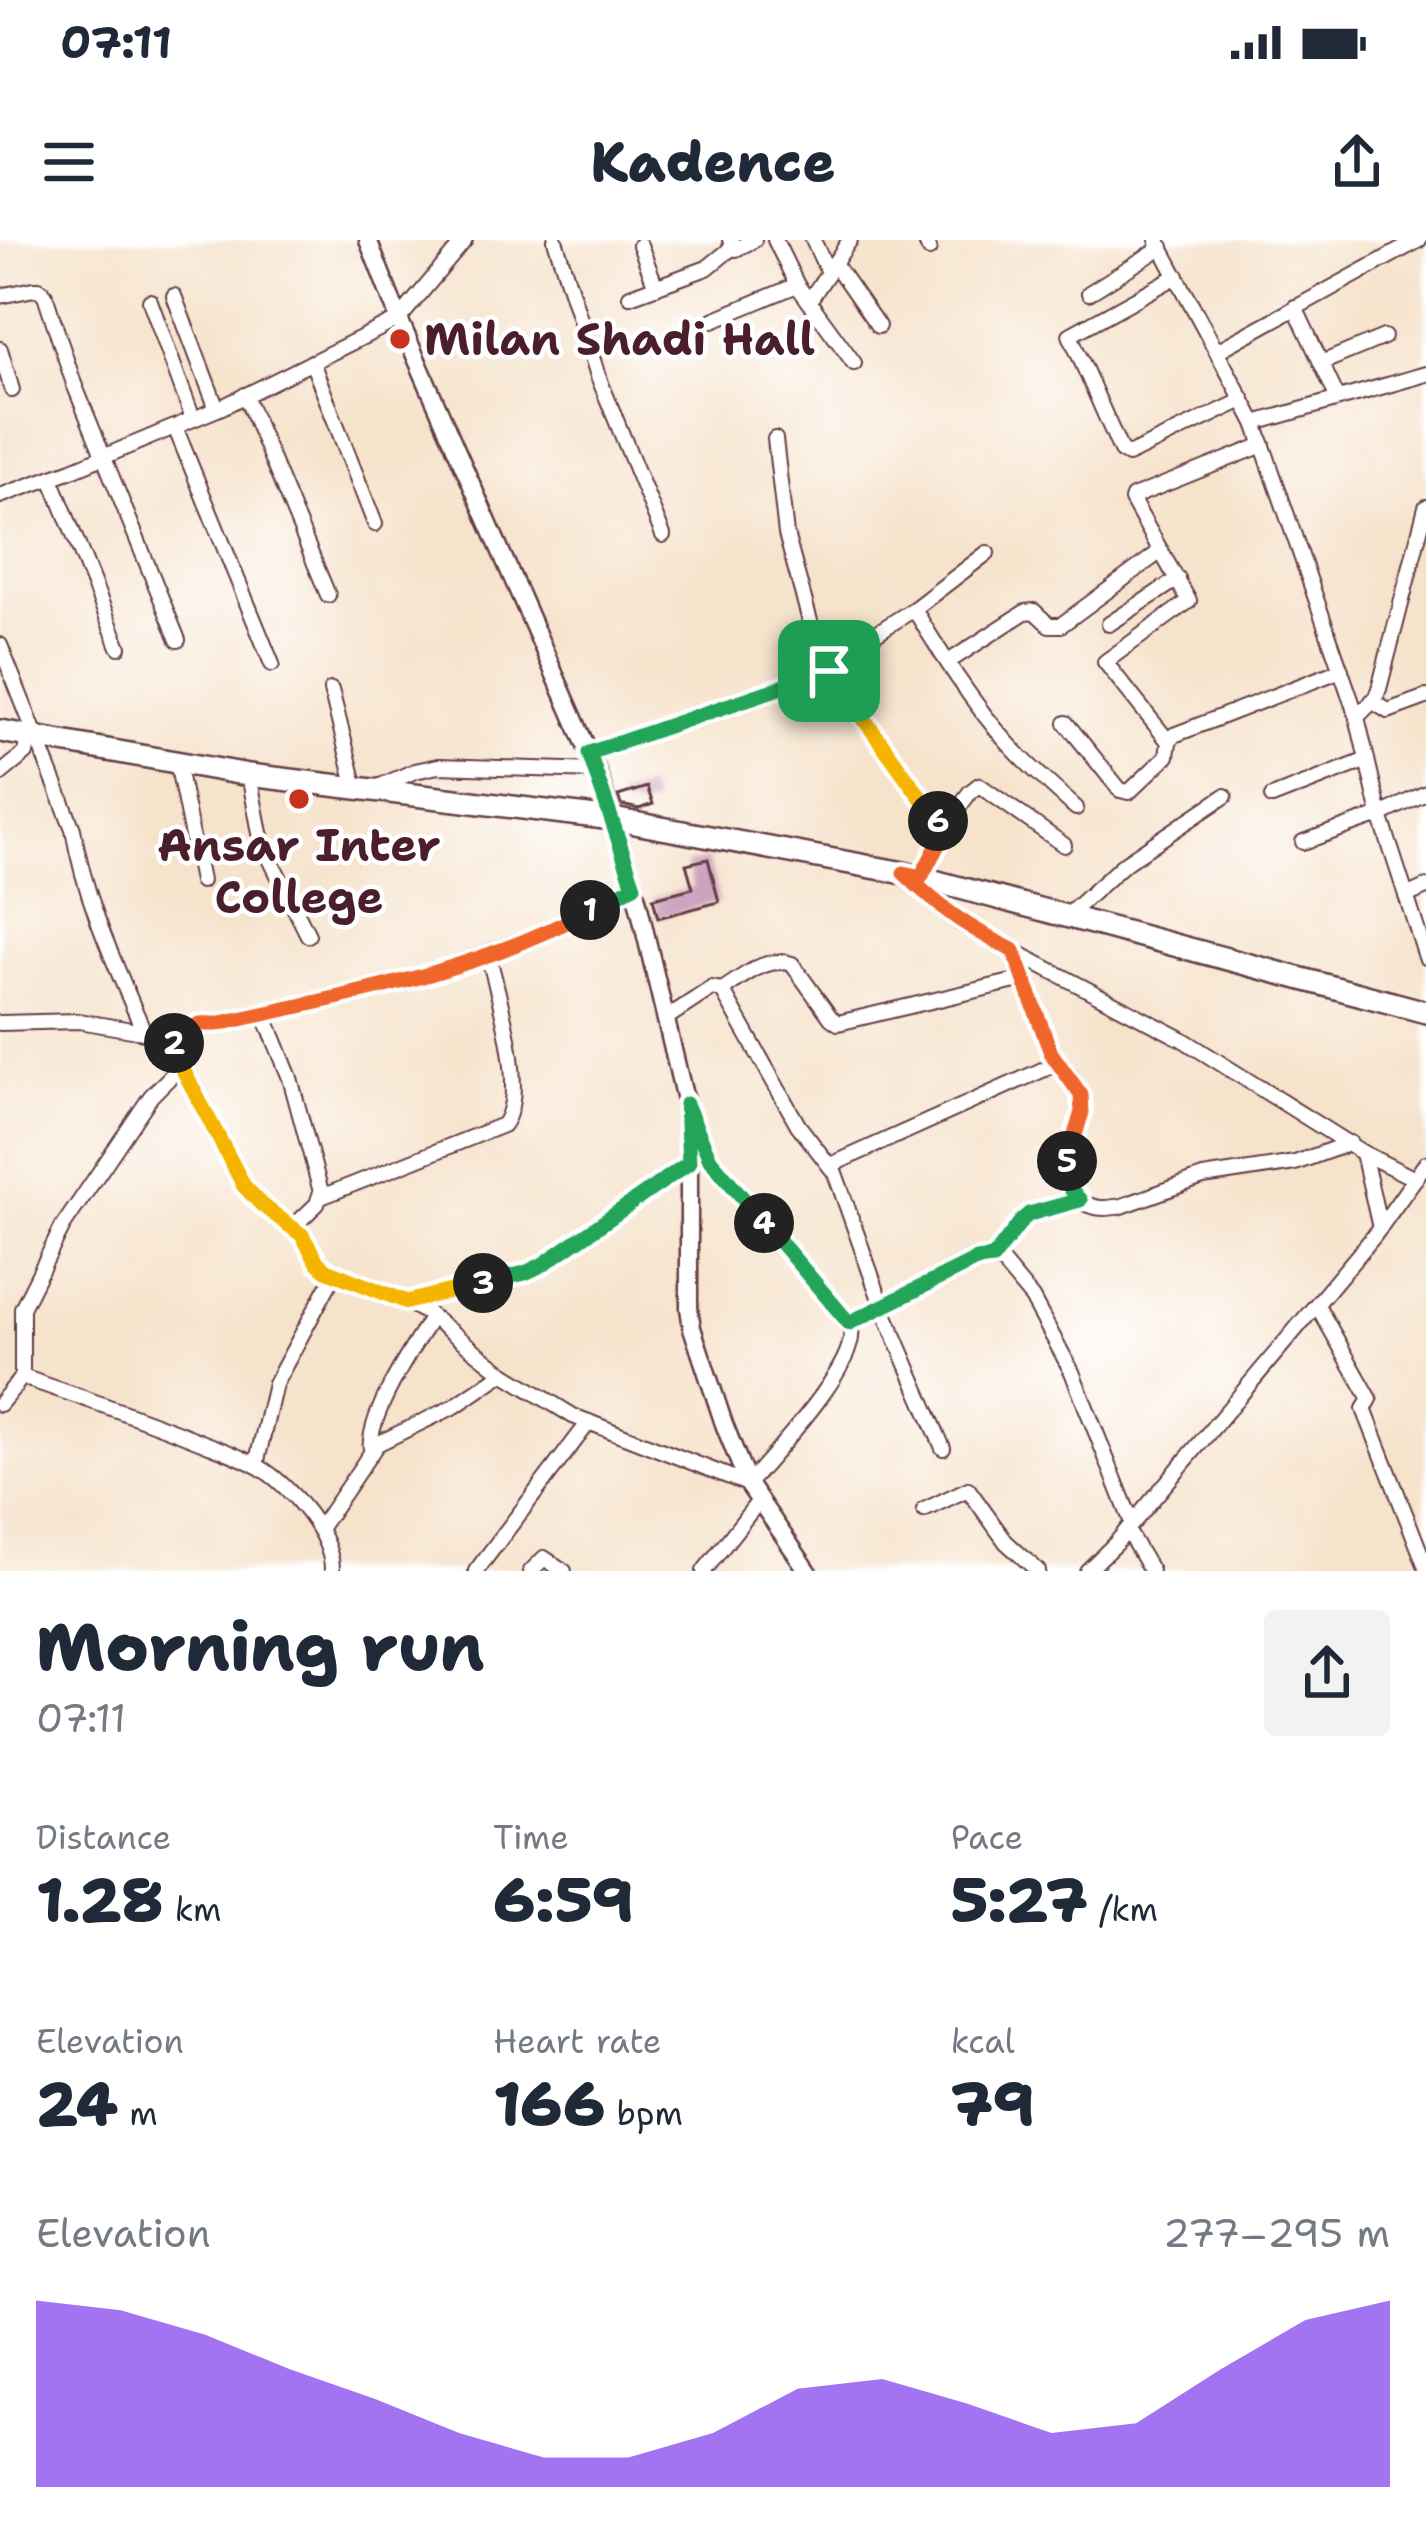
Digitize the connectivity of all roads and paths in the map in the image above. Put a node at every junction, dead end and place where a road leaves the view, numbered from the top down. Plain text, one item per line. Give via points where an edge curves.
1 (368, 240) edge
2 (465, 240) edge
3 (555, 240) edge
4 (754, 240) edge
5 (775, 240) edge
6 (813, 240) edge
7 (850, 240) edge
8 (1415, 241) edge
9 (732, 243) edge
10 (1159, 243) edge
11 (640, 244) dead end
12 (831, 268) junction
13 (1177, 276) junction
14 (797, 285) junction
15 (656, 287) junction
16 (1089, 293) dead end
17 (0, 296) edge
18 (174, 296) dead end
19 (630, 296) dead end
20 (150, 301) dead end
21 (809, 301) junction
22 (1295, 307) junction
23 (399, 319) junction
24 (713, 320) dead end
25 (878, 326) dead end
26 (1384, 337) dead end
27 (0, 349) edge
28 (1217, 351) junction
29 (312, 362) junction
30 (854, 363) dead end
31 (1321, 363) junction
32 (1426, 374) edge
33 (12, 390) dead end
34 (245, 395) junction
35 (1338, 399) junction
36 (1243, 400) junction
37 (217, 409) junction
38 (193, 419) junction
39 (1255, 423) junction
40 (175, 427) junction
41 (775, 439) dead end
42 (1263, 446) junction
43 (104, 456) junction
44 (51, 478) junction
45 (0, 496) edge
46 (1426, 507) edge
47 (375, 524) dead end
48 (663, 535) dead end
49 (1162, 551) junction
50 (987, 553) dead end
51 (1178, 579) junction
52 (328, 595) dead end
53 (914, 608) junction
54 (1109, 624) dead end
55 (178, 640) dead end
56 (0, 645) edge
57 (119, 647) dead end
58 (948, 662) junction
59 (272, 664) dead end
60 (1341, 670) junction
61 (829, 671) junction
62 (331, 690) dead end
63 (1426, 697) edge
64 (1372, 701) junction
65 (1358, 717) junction
66 (1066, 723) dead end
67 (0, 731) edge
68 (34, 737) junction
69 (1169, 742) junction
70 (589, 753) junction
71 (1367, 760) junction
72 (176, 762) junction
73 (597, 771) junction
74 (0, 774) edge
75 (249, 775) junction
76 (364, 789) junction
77 (1426, 793) edge
78 (1225, 796) dead end
79 (1271, 797) dead end
80 (1076, 808) dead end
81 (1380, 815) junction
82 (614, 819) junction
83 (943, 829) junction
84 (1303, 842) dead end
85 (1064, 845) dead end
86 (913, 875) junction
87 (201, 881) dead end
88 (634, 886) junction
89 (1426, 887) edge
90 (1406, 896) junction
91 (1068, 916) junction
92 (308, 935) dead end
93 (1014, 951) junction
94 (488, 953) junction
95 (1426, 957) edge
96 (1024, 979) junction
97 (722, 990) junction
98 (1426, 1012) edge
99 (264, 1014) junction
100 (665, 1019) junction
101 (0, 1023) edge
102 (144, 1032) junction
103 (172, 1037) junction
104 (1051, 1053) junction
105 (181, 1066) junction
106 (686, 1104) junction
107 (1357, 1148) junction
108 (689, 1163) junction
109 (1426, 1163) edge
110 (831, 1166) junction
111 (1414, 1179) junction
112 (321, 1197) junction
113 (1080, 1200) junction
114 (293, 1227) junction
115 (1380, 1228) junction
116 (993, 1258) junction
117 (334, 1275) junction
118 (407, 1302) junction
119 (1317, 1305) junction
120 (883, 1307) junction
121 (431, 1317) junction
122 (849, 1323) junction
123 (502, 1373) junction
124 (22, 1377) junction
125 (0, 1404) edge
126 (590, 1422) junction
127 (943, 1448) dead end
128 (371, 1450) junction
129 (256, 1465) junction
130 (748, 1484) junction
131 (758, 1502) junction
132 (924, 1510) dead end
133 (1129, 1526) junction
134 (319, 1528) junction
135 (1426, 1567) edge
136 (332, 1571) edge
137 (476, 1571) edge
138 (531, 1571) edge
139 (564, 1571) edge
140 (704, 1571) edge
141 (808, 1571) edge
142 (1038, 1571) edge
143 (1087, 1571) edge
144 (1151, 1571) edge

1 - 23 street
2 - 23 street
3 - 48 street via 598,376
4 - 9 street via 740,248
5 - 14 street
6 - 12 street
7 - 12 street
8 - 22 street
9 - 15 street via 707,268
10 - 13 street
10 - 16 street
11 - 15 street
12 - 21 street
12 - 25 street
13 - 28 street
13 - 36 street via 1070,335 1121,451 1128,455
14 - 21 street
14 - 24 street
15 - 19 street
17 - 43 street via 34,289 45,295
18 - 37 street
20 - 38 street
21 - 30 street
22 - 28 street
22 - 31 street
23 - 29 street
23 - 70 street
26 - 31 street
27 - 33 street
28 - 36 street
29 - 34 street
29 - 47 street
31 - 35 street
32 - 35 street
34 - 37 street
34 - 52 street
35 - 39 street
36 - 39 street
37 - 38 street
38 - 40 street
39 - 42 street
40 - 43 street
40 - 59 street
41 - 61 street via 786,534
42 - 49 street via 1132,497
42 - 60 street
43 - 44 street
43 - 55 street
44 - 45 street
44 - 57 street
46 - 64 street
49 - 51 street
49 - 58 street via 1060,625 1024,612
50 - 53 street
51 - 54 street
51 - 69 street via 1186,604 1106,662
53 - 58 street
53 - 61 street
56 - 68 street
58 - 80 street via 1017,754
60 - 65 street
60 - 69 street
61 - 70 street
61 - 83 street
62 - 76 street
63 - 64 street via 1388,711
64 - 65 street
65 - 71 street
66 - 69 street via 1126,793 1167,756
67 - 68 main road
68 - 72 main road
68 - 74 street
68 - 102 street
70 - 73 street
71 - 79 street
71 - 81 street
72 - 75 main road
72 - 87 street
73 - 76 street via 438,766
73 - 82 street
75 - 76 main road
75 - 92 street via 260,832
76 - 82 main road
77 - 81 street
78 - 91 street via 1125,862
81 - 84 street
81 - 90 street
82 - 86 main road
82 - 88 street
83 - 85 street via 979,785
83 - 86 street
86 - 91 main road
86 - 93 street via 960,923
88 - 94 street
88 - 100 street
89 - 90 street
90 - 95 street
91 - 98 main road
93 - 96 street
93 - 107 street via 1182,1039
94 - 99 street via 404,983
94 - 112 street via 512,1063 508,1120
96 - 97 street via 838,1023 786,961
96 - 104 street
97 - 100 street via 712,988
97 - 110 street via 798,1125
99 - 103 street
99 - 112 street
100 - 106 street
101 - 102 street via 79,1021
102 - 103 street
103 - 105 street
104 - 110 street via 1046,1070
104 - 113 street via 1081,1095 1066,1180
105 - 114 street via 244,1186
105 - 124 street via 151,1096 53,1247 22,1308
106 - 108 street
106 - 122 street via 710,1159
107 - 111 street
107 - 113 street via 1203,1177 1106,1209
107 - 115 street
108 - 118 street via 542,1265
108 - 130 street via 692,1328
109 - 111 street
110 - 120 street
111 - 115 street
112 - 114 street
113 - 116 street via 1029,1214
114 - 117 street
115 - 119 street
116 - 120 street
116 - 133 street via 1033,1298 1072,1372
117 - 118 street
117 - 129 street via 275,1384
118 - 121 street
119 - 133 street
119 - 135 street via 1370,1400 1364,1408
120 - 122 street
120 - 127 street
121 - 123 street
121 - 128 street via 377,1415
122 - 130 street via 842,1365
123 - 126 street
123 - 128 street
124 - 125 street
124 - 129 street
126 - 130 street
126 - 137 street
128 - 134 street
129 - 134 street
130 - 131 street
131 - 140 street
131 - 141 street
132 - 142 street via 968,1489
133 - 143 street
133 - 144 street
134 - 136 street
138 - 139 street via 544,1558

